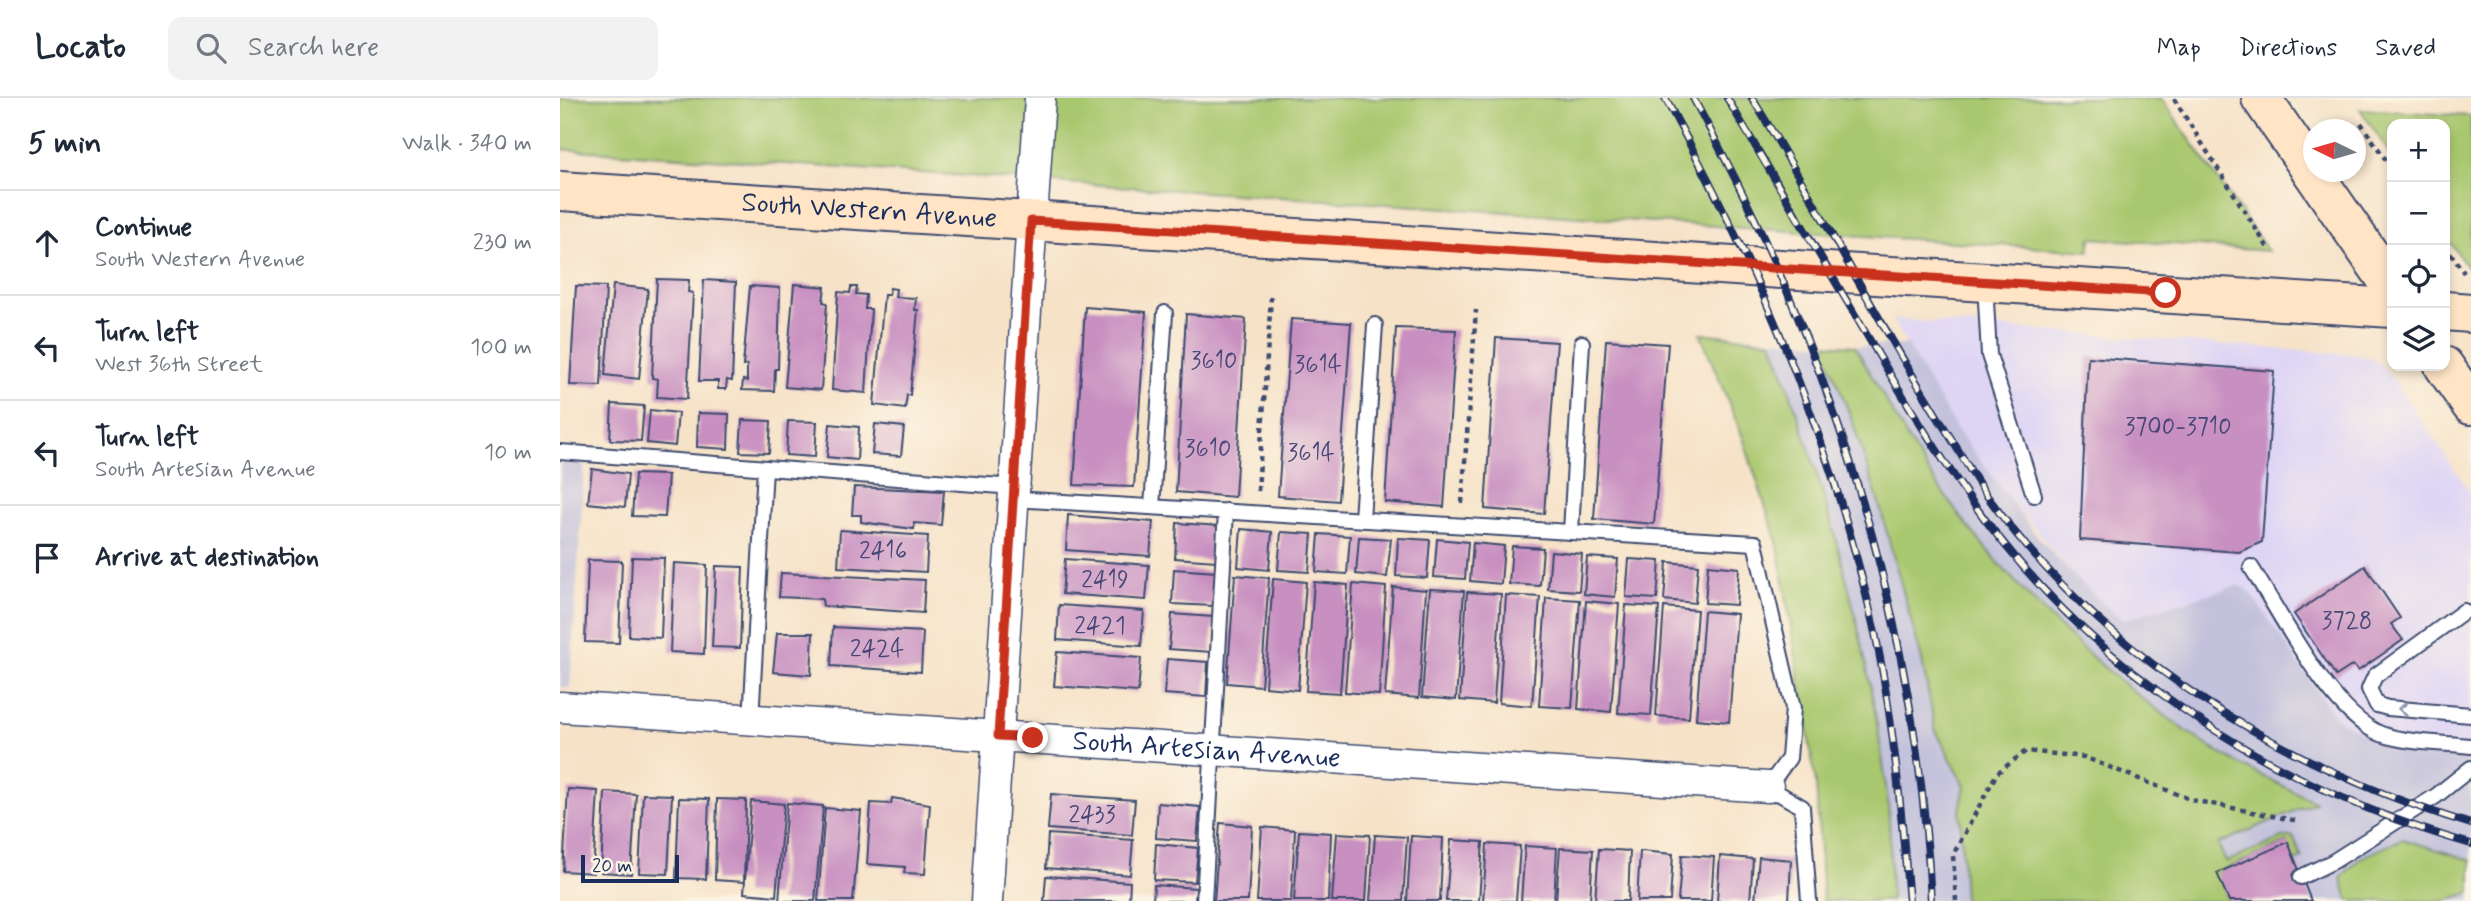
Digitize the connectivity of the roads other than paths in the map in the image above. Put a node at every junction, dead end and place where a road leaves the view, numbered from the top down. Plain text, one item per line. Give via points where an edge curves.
1 (1040, 98) edge
2 (2261, 98) edge
3 (560, 191) edge
4 (1031, 221) junction
5 (2387, 280) edge
6 (1985, 282) junction
7 (2387, 308) edge
8 (2450, 311) edge
9 (1165, 313) dead end
10 (2471, 313) edge
11 (1375, 325) dead end
12 (1582, 342) dead end
13 (2447, 371) edge
14 (2471, 405) edge
15 (560, 452) edge
16 (765, 468) junction
17 (1014, 493) junction
18 (2034, 495) dead end
19 (1152, 507) junction
20 (1226, 511) junction
21 (1362, 519) junction
22 (1571, 531) junction
23 (2251, 567) dead end
24 (2464, 611) dead end
25 (2374, 701) junction
26 (560, 707) edge
27 (2471, 715) edge
28 (751, 720) junction
29 (2357, 720) junction
30 (998, 736) junction
31 (2471, 746) edge
32 (1213, 750) junction
33 (2471, 768) edge
34 (1768, 787) junction
35 (2301, 877) dead end
36 (987, 901) edge
37 (1204, 901) edge
38 (1809, 901) edge

1 - 4 street
2 - 5 main road
3 - 4 main road, South Western Avenue
4 - 6 main road, South Western Avenue
4 - 17 street
6 - 7 main road, South Western Avenue
6 - 18 lane via 1989,355
8 - 10 main road
9 - 19 lane
11 - 21 lane
12 - 22 lane
13 - 14 main road
15 - 16 lane
16 - 17 lane
16 - 28 lane
17 - 19 lane
17 - 30 street
19 - 20 lane
20 - 21 lane
20 - 32 lane
21 - 22 lane
22 - 34 lane via 1755,543 1793,708 1790,758
23 - 29 lane via 2337,701
24 - 25 lane via 2375,676 2369,689
27 -> 25 lane via 2388,708
25 - 29 lane
26 - 28 street, South Artesian Avenue
28 - 30 street, South Artesian Avenue
29 - 31 lane via 2383,735
30 - 32 street, South Artesian Avenue
30 - 36 street
32 - 34 street, South Artesian Avenue
32 - 37 lane
33 - 35 lane via 2436,796
34 - 38 lane via 1802,807

